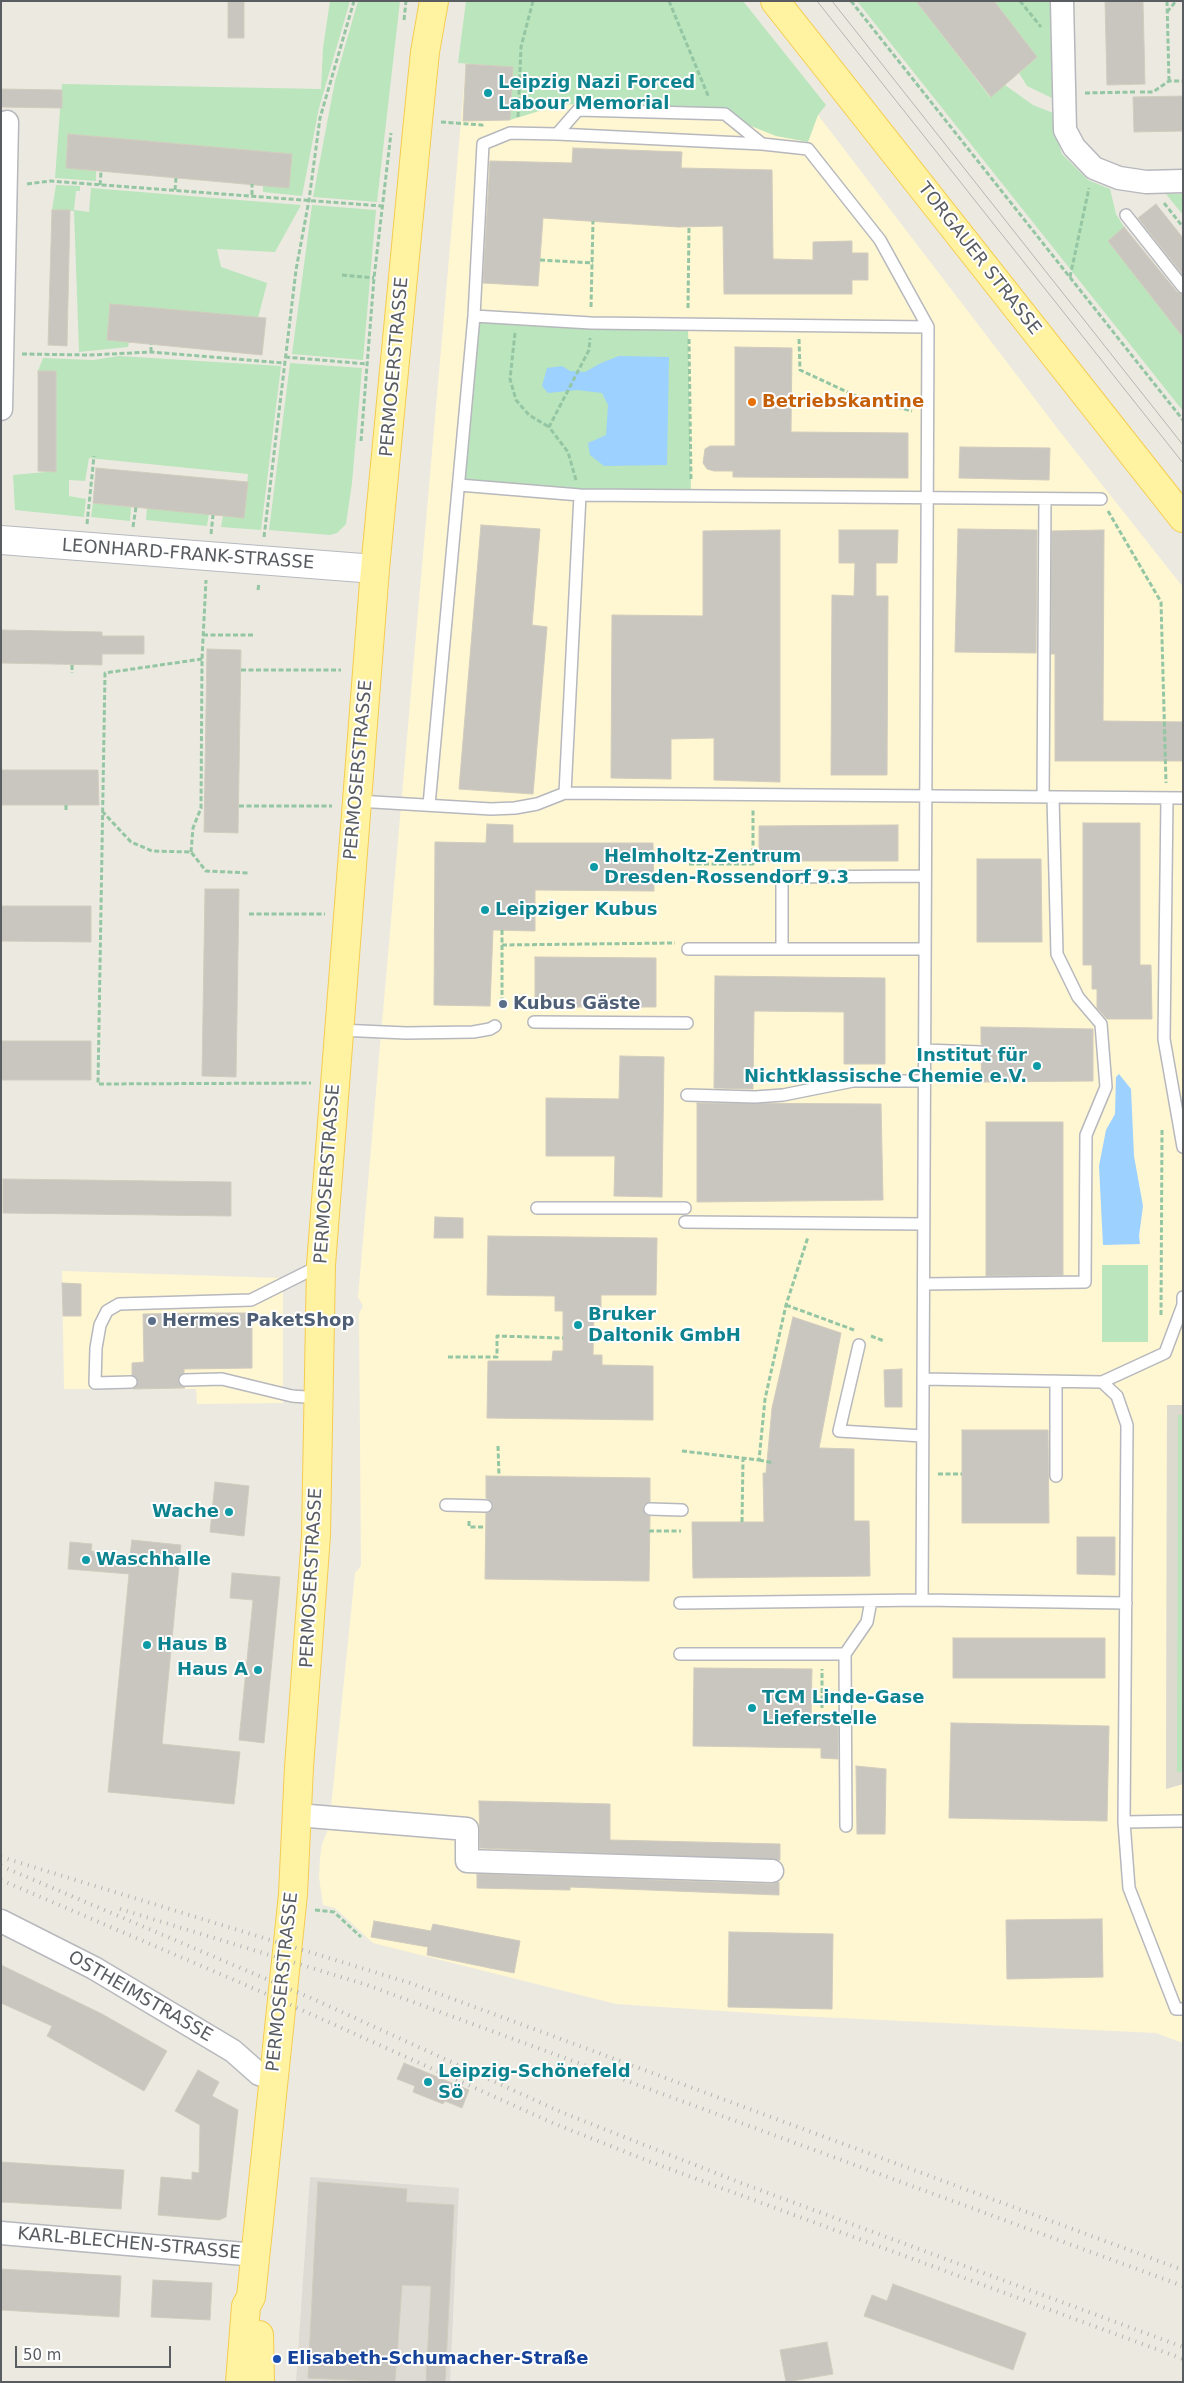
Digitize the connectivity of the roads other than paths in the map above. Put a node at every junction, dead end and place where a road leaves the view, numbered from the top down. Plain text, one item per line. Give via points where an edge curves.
1 (426, 1) edge
2 (434, 1) edge
3 (775, 1) edge
4 (1062, 1) edge
5 (425, 52) junction
6 (7, 122) dead end
7 (557, 134) junction
8 (762, 144) junction
9 (1183, 181) edge
10 (1126, 215) dead end
11 (1183, 287) edge
12 (474, 316) junction
13 (928, 327) junction
14 (1, 409) edge
15 (459, 485) junction
16 (580, 495) junction
17 (927, 498) junction
18 (1045, 499) junction
19 (1101, 499) road end
20 (1183, 518) edge
21 (1, 540) edge
22 (375, 568) junction
23 (565, 793) junction
24 (926, 796) junction
25 (1048, 798) junction
26 (1167, 798) junction
27 (1183, 798) edge
28 (344, 803) junction
29 (429, 805) junction
30 (926, 876) junction
31 (683, 946) road end
32 (782, 949) junction
33 (925, 949) junction
34 (534, 1022) dead end
35 (687, 1023) dead end
36 (495, 1026) dead end
37 (339, 1030) junction
38 (924, 1050) junction
39 (981, 1052) dead end
40 (924, 1081) junction
41 (686, 1095) dead end
42 (1183, 1147) edge
43 (537, 1208) dead end
44 (685, 1208) dead end
45 (685, 1222) dead end
46 (924, 1224) junction
47 (320, 1265) junction
48 (924, 1284) junction
49 (1183, 1297) edge
50 (859, 1345) dead end
51 (923, 1379) junction
52 (184, 1380) dead end
53 (1056, 1381) junction
54 (132, 1382) dead end
55 (1102, 1382) junction
56 (319, 1398) junction
57 (923, 1436) junction
58 (1056, 1476) dead end
59 (446, 1505) dead end
60 (486, 1506) dead end
61 (650, 1509) dead end
62 (682, 1510) dead end
63 (922, 1600) junction
64 (871, 1601) junction
65 (680, 1603) dead end
66 (1126, 1603) junction
67 (680, 1654) dead end
68 (845, 1654) junction
69 (297, 1815) junction
70 (1124, 1822) junction
71 (1183, 1822) edge
72 (846, 1826) dead end
73 (772, 1870) dead end
74 (1, 1922) edge
75 (1183, 2009) edge
76 (273, 2079) junction
77 (1, 2233) edge
78 (256, 2255) junction
79 (252, 2297) junction
80 (240, 2382) edge
81 (260, 2382) edge

1 - 5 main road, PERMOSERSTRASSE
2 - 5 main road, PERMOSERSTRASSE
3 - 20 main road, TORGAUER STRASSE
4 - 9 street via 1065,130 1074,147 1094,168 1119,178 1146,182
5 - 22 main road, PERMOSERSTRASSE
6 - 14 street
7 - 8 lane
7 - 8 lane via 578,110 725,114
7 - 12 lane via 510,133 483,144
8 - 13 lane via 808,149 880,240
10 - 11 lane
12 - 13 lane via 590,323
12 - 15 lane
13 - 17 lane
15 - 16 lane
15 - 29 lane
16 - 17 lane
16 - 23 lane
17 - 18 lane
17 - 24 lane
18 - 19 lane
18 - 25 lane
21 - 22 street, LEONHARD-FRANK-STRASSE
22 - 28 main road, PERMOSERSTRASSE
23 - 24 lane
23 - 29 lane via 515,808
24 - 25 lane
24 - 30 lane
25 - 26 lane
25 - 48 lane via 1056,954 1078,997 1101,1024 1106,1087 1086,1135 1085,1282
26 - 27 lane
26 - 42 lane via 1164,1038
28 - 29 lane
28 - 37 main road, PERMOSERSTRASSE
30 - 32 lane via 782,877
30 - 33 lane
31 - 32 lane
32 - 33 lane
33 - 38 lane
34 - 35 lane
36 - 37 lane via 490,1030 473,1032
37 - 47 main road, PERMOSERSTRASSE
38 - 39 lane
38 - 40 lane
40 - 41 lane via 854,1081 783,1095 754,1097
40 - 46 lane
43 - 44 lane
45 - 46 lane
46 - 48 lane
47 - 54 lane via 251,1300 221,1308 119,1304 107,1311 100,1325 96,1348 96,1383
47 - 56 main road, PERMOSERSTRASSE
48 - 51 lane
49 - 55 lane via 1165,1353
50 - 57 lane via 839,1431
51 - 53 lane
51 - 57 lane
52 - 56 lane via 222,1374 292,1396
53 - 55 lane
53 - 58 lane
55 - 66 lane via 1117,1396 1127,1425
56 - 69 main road, PERMOSERSTRASSE via 316,1535
57 - 63 lane
59 - 60 lane
61 - 62 lane
63 - 64 lane
63 - 66 lane
64 - 65 lane
64 - 68 lane via 867,1622
66 - 70 lane
67 - 68 lane
68 - 72 lane
69 - 73 street via 467,1828 467,1861
69 - 76 main road, PERMOSERSTRASSE via 293,1894
70 - 71 lane
70 - 75 lane via 1129,1888 1176,2009
74 - 76 street, OSTHEIMSTRASSE via 94,1968 233,2051 259,2074
76 - 78 main road, PERMOSERSTRASSE
77 - 78 street, KARL-BLECHEN-STRASSE
78 - 79 main road, PERMOSERSTRASSE
79 - 80 main road, PERMOSERSTRASSE via 246,2306
79 - 81 main road, PERMOSERSTRASSE via 259,2329

